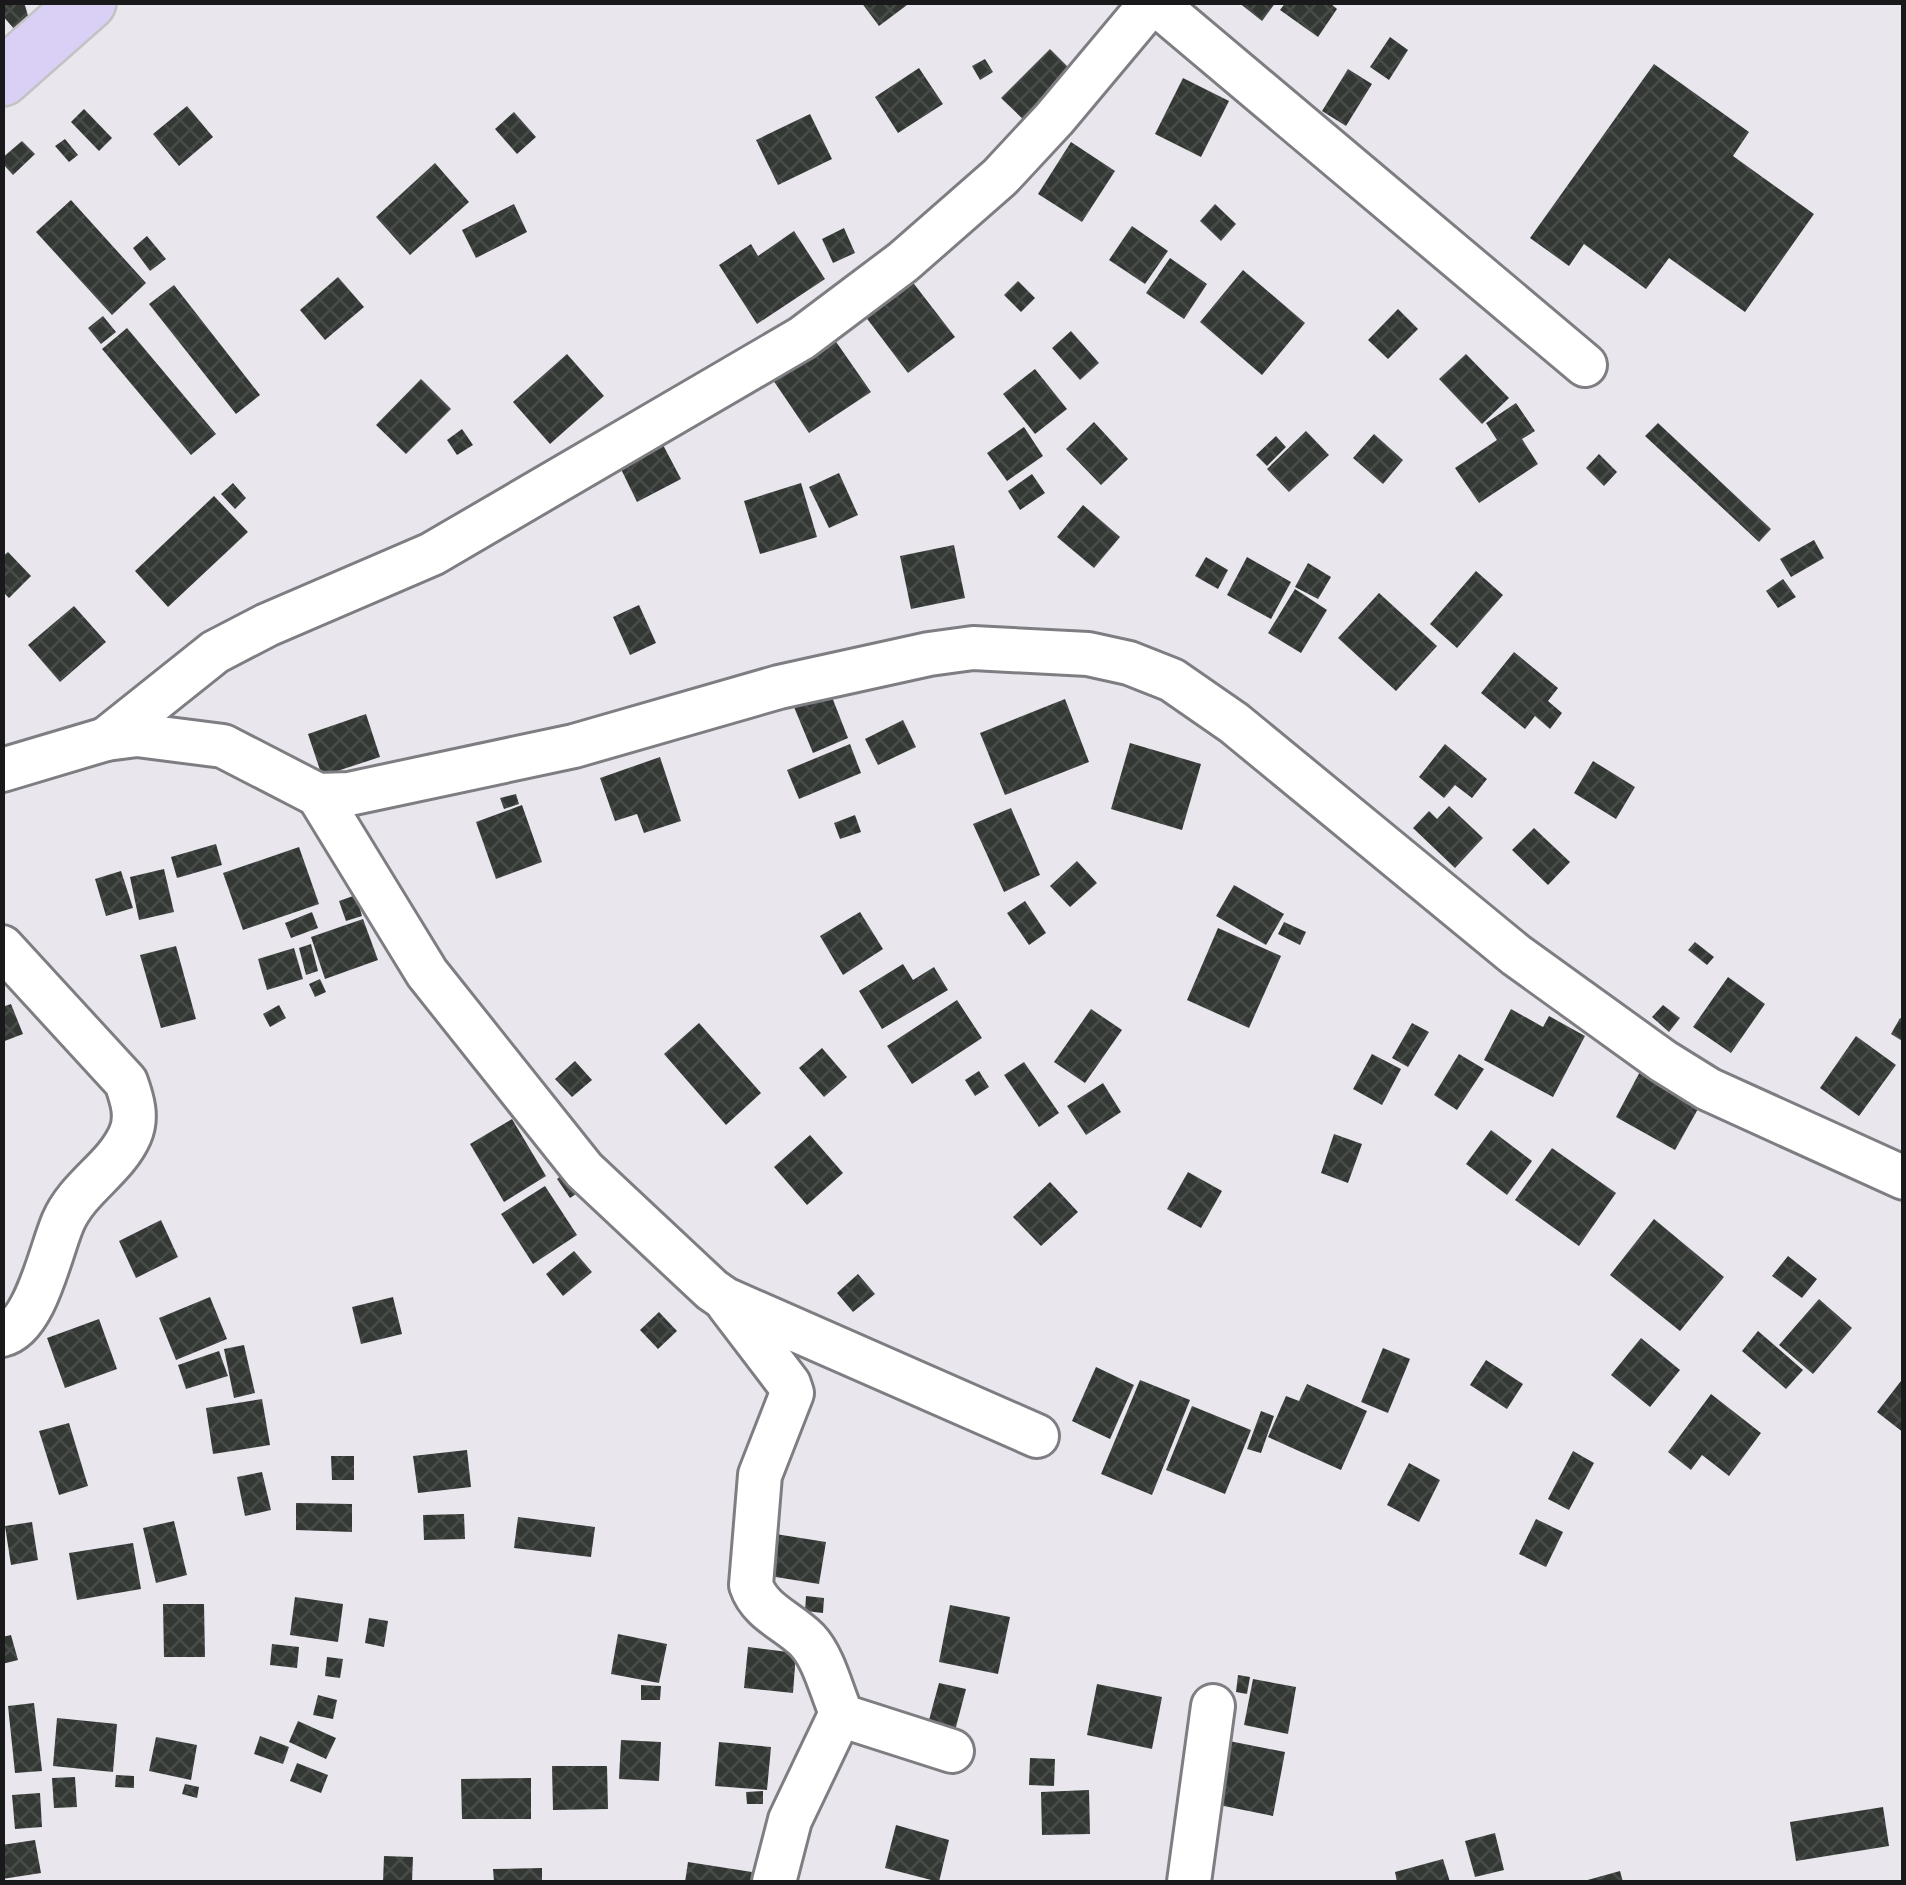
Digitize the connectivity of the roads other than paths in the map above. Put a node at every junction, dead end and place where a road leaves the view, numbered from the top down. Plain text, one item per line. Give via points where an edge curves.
1 (88, 2) edge
2 (1153, 2) edge
3 (2, 78) edge
4 (1584, 364) dead end
5 (106, 740) junction
6 (2, 770) edge
7 (318, 795) junction
8 (2, 946) edge
9 (1904, 1178) edge
10 (724, 1299) junction
11 (2, 1336) edge
12 (1037, 1436) dead end
13 (1213, 1706) dead end
14 (841, 1712) junction
15 (952, 1751) dead end
16 (774, 1882) edge
17 (1190, 1882) edge

1 - 3 highway
2 - 4 street
2 - 5 street via 1000,177 802,338 432,554 214,652
5 - 6 street
5 - 7 street via 138,735 223,746
7 - 9 street via 350,794 574,746 780,687 930,654 973,648 1088,654 1129,663 1172,680 1234,724 1516,955 1663,1060 1708,1089
7 - 10 street via 427,973 584,1170
8 - 11 street via 126,1082 134,1104 132,1131 118,1156 64,1217 26,1320
10 - 12 street
10 - 14 street via 792,1393 760,1475 751,1585 760,1603 814,1650
13 - 17 street
14 - 15 street
14 - 16 street via 790,1820

